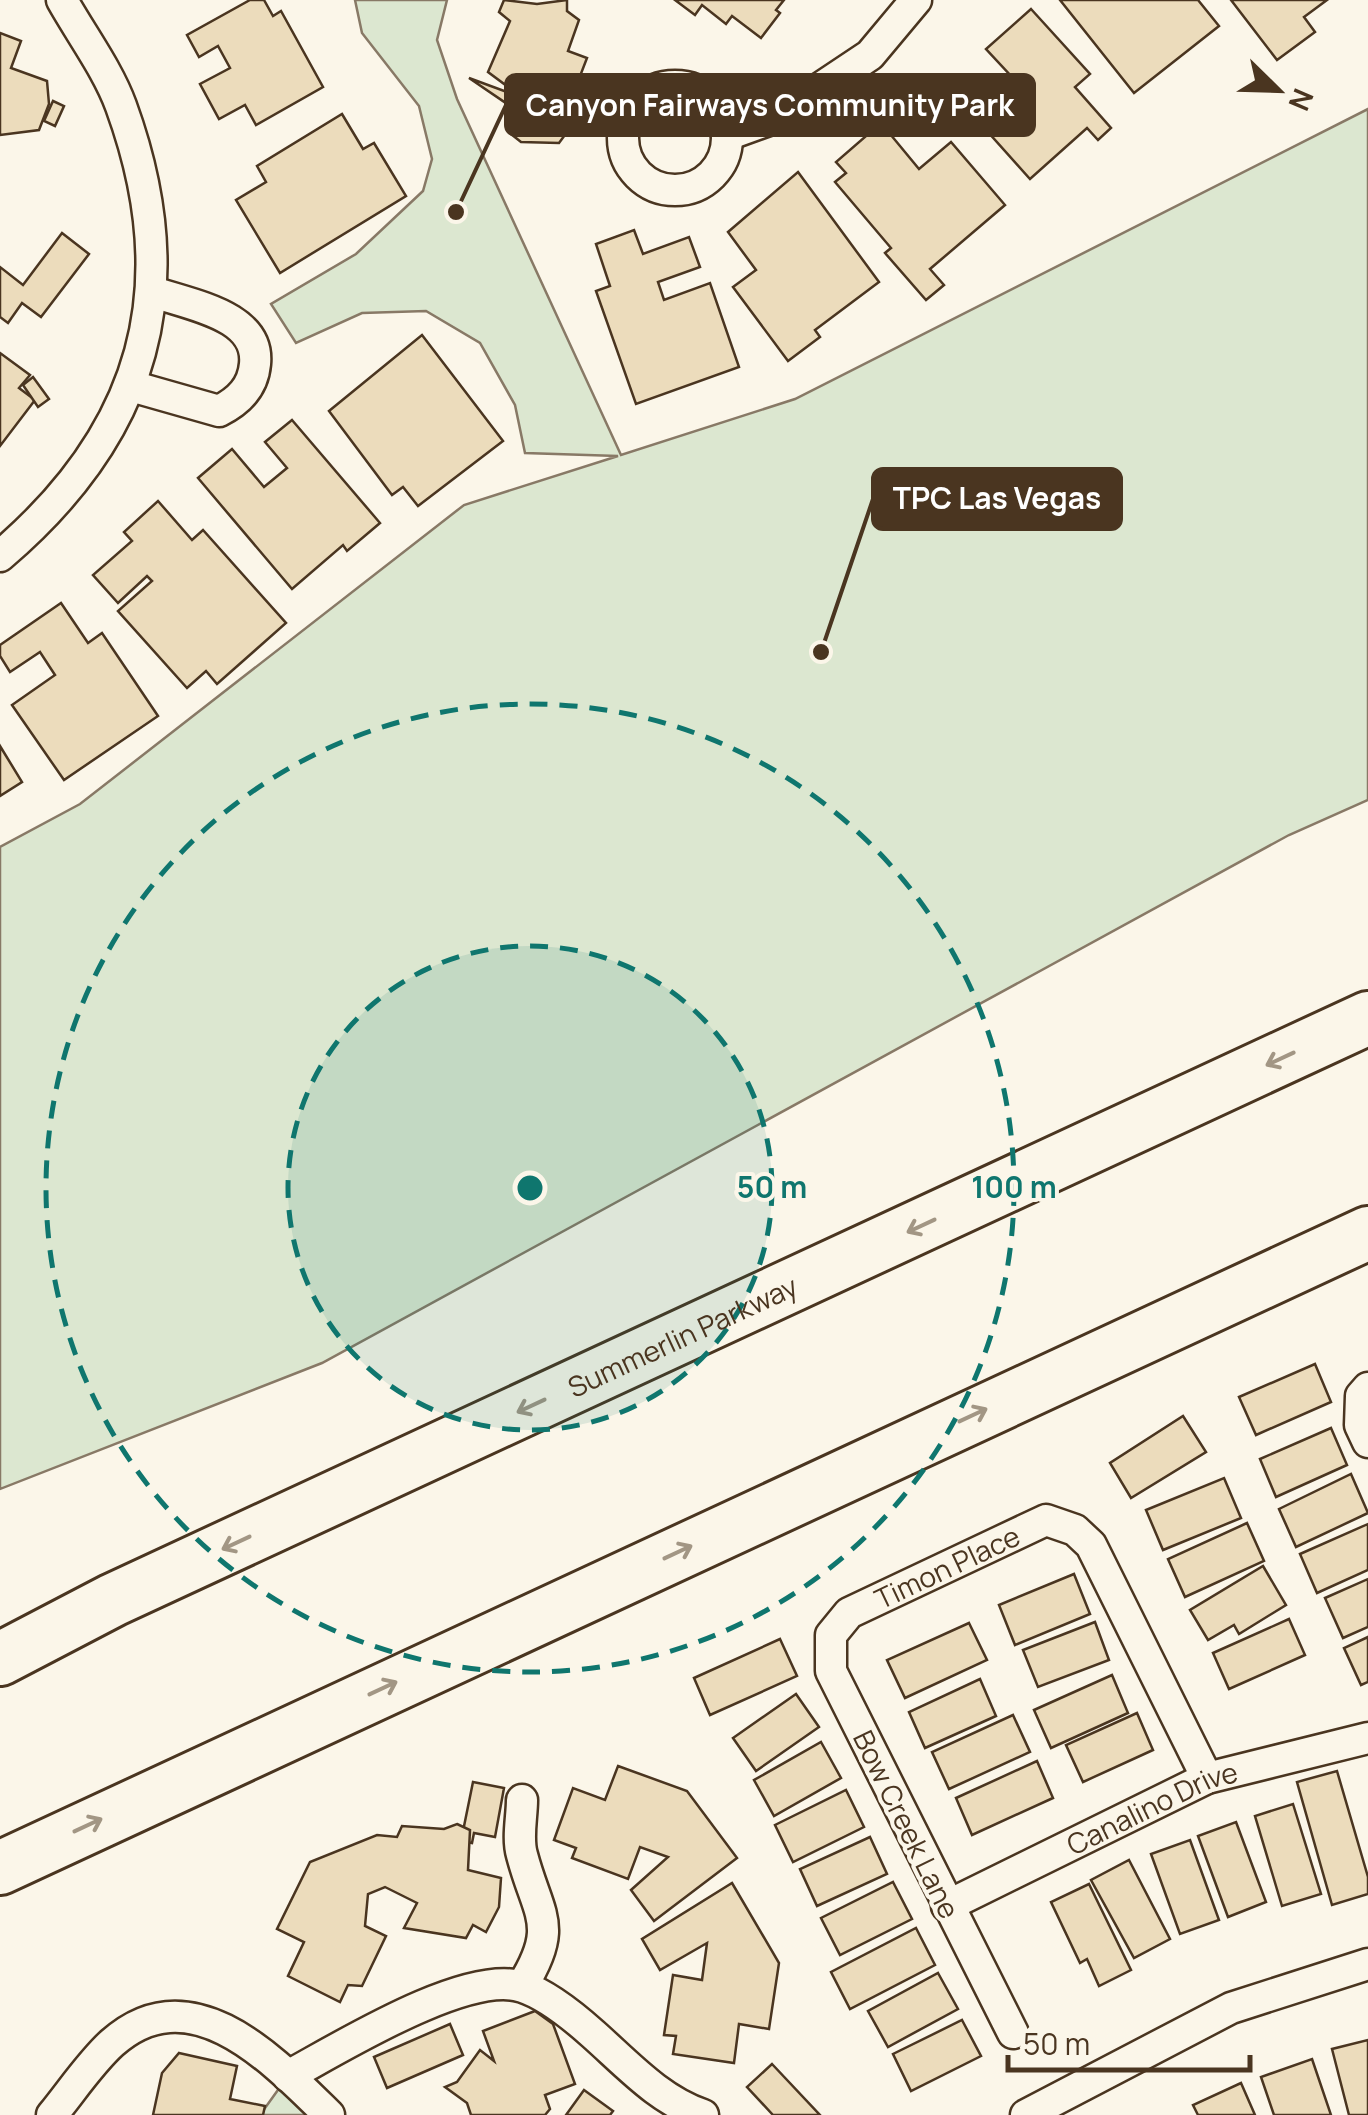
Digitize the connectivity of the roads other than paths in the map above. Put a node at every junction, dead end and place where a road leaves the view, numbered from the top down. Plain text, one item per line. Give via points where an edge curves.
1 (62, 0) edge
2 (916, 0) edge
3 (727, 135) dead end
4 (150, 291) junction
5 (131, 386) junction
6 (0, 556) edge
7 (1368, 1018) edge
8 (1368, 1233) edge
9 (1368, 1388) edge
10 (1368, 1442) edge
11 (848, 1613) joint
12 (0, 1659) edge
13 (1368, 1738) edge
14 (1207, 1778) junction
15 (522, 1800) dead end
16 (0, 1868) edge
17 (947, 1906) junction
18 (1368, 1964) edge
19 (522, 1986) junction
20 (1014, 2032) dead end
21 (288, 2076) junction
22 (52, 2115) edge
23 (329, 2115) edge
24 (703, 2115) edge
25 (1026, 2115) edge

1 - 4 street via 120,103 150,207
2 - 3 street via 870,55 777,117
4 - 5 street
4 - 5 street via 241,324 256,345 254,376 235,403 219,411
5 - 6 street via 85,468 50,513
7 -> 12 highway, Summerlin Parkway via 113,1600
16 -> 8 highway
9 - 10 street via 1361,1396 1360,1426
11 - 14 street, Timon Place via 1046,1520 1075,1530 1092,1545
11 - 17 street, Bow Creek Lane via 831,1635 831,1671
13 - 14 street, Canalino Drive
14 - 17 street, Canalino Drive
15 - 19 street via 520,1850 544,1921 542,1954
17 - 20 street, Bow Creek Lane
18 - 25 street via 1231,2008
19 - 21 street via 472,1988 412,2010
19 - 24 street via 576,2019 673,2105
21 - 22 street via 232,2034 188,2015 154,2016 112,2043
21 - 23 street

